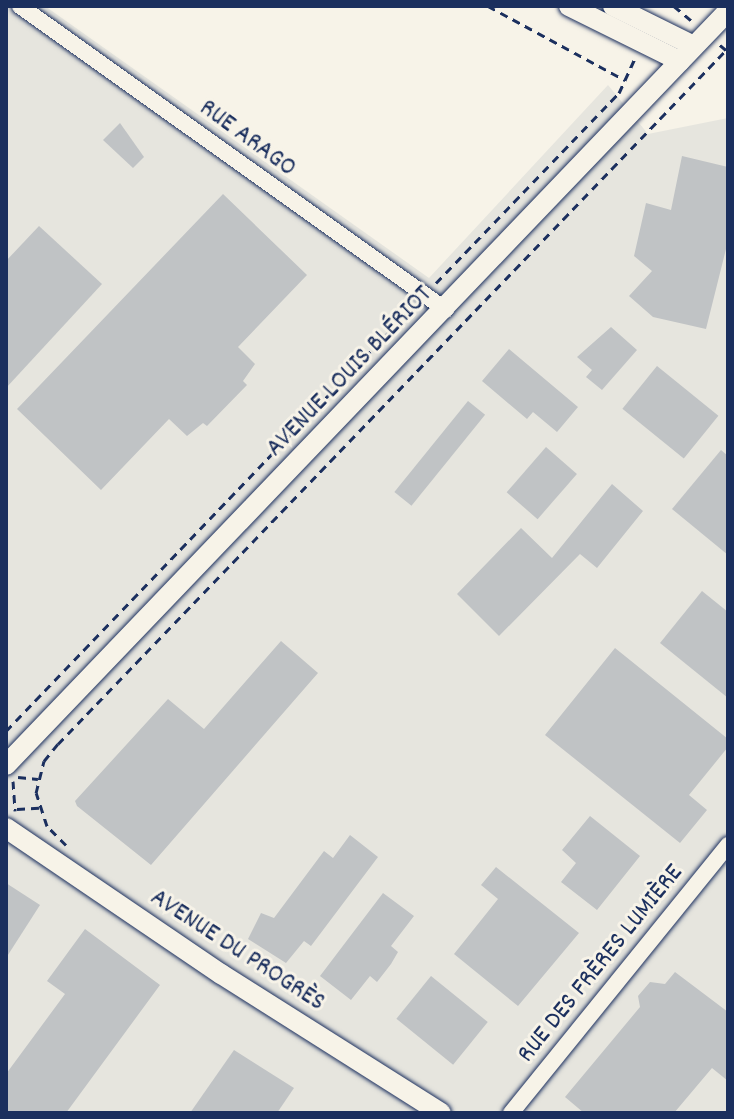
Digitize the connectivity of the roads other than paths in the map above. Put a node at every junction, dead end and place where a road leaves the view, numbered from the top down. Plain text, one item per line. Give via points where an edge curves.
1 (20, 6) edge
2 (569, 6) edge
3 (613, 6) edge
4 (728, 11) edge
5 (694, 47) junction
6 (446, 310) junction
7 (10, 771) edge
8 (9, 822) edge
9 (728, 845) edge
10 (439, 1112) edge
11 (511, 1113) edge

1 - 6 street, RUE ARAGO
2 - 5 street
3 - 5 street
4 - 5 street, AVENUE LOUIS BLÉRIOT
5 - 6 street, AVENUE LOUIS BLÉRIOT
6 - 7 street, AVENUE LOUIS BLÉRIOT
8 - 10 street, AVENUE DU PROGRÈS via 221,974
9 - 11 street, RUE DES FRÈRES LUMIÈRE

